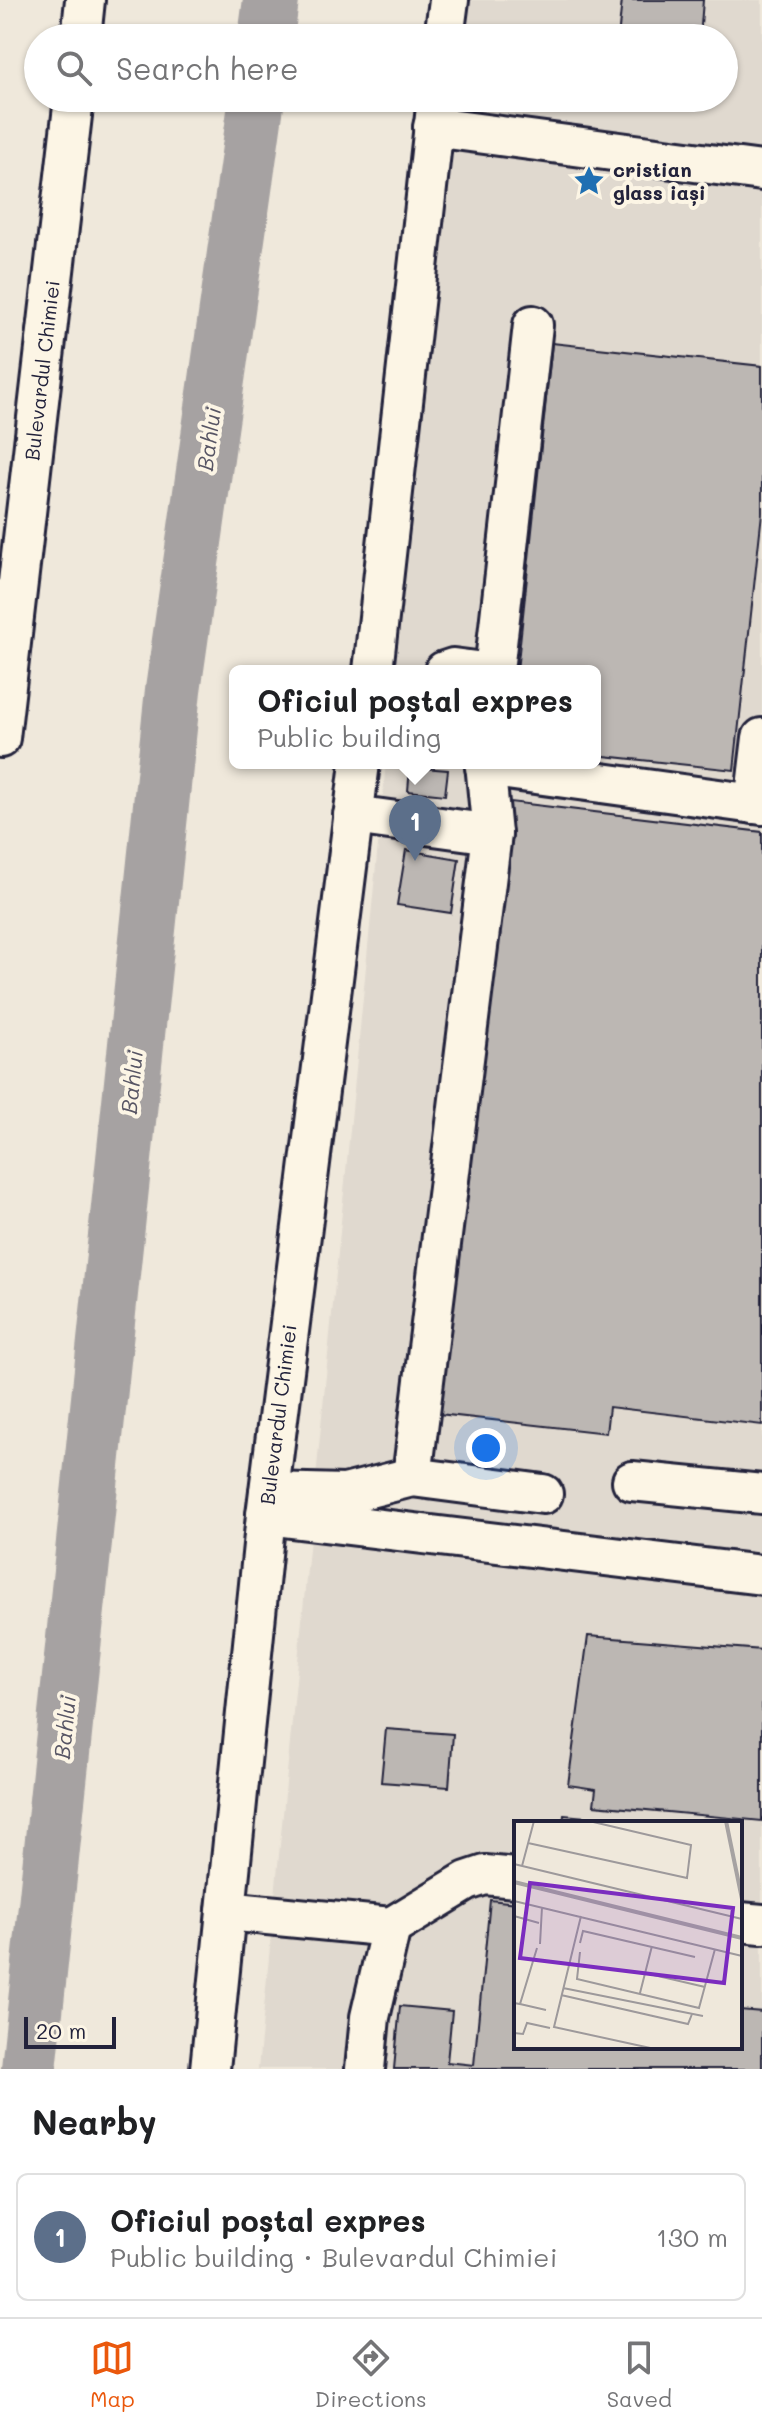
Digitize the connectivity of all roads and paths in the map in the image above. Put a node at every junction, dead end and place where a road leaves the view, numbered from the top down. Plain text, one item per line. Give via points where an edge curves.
1 (85, 0) edge
2 (449, 0) edge
3 (82, 24) edge
4 (446, 24) edge
5 (72, 112) edge
6 (435, 113) edge
7 (762, 171) edge
8 (533, 325) dead end
9 (376, 665) edge
10 (495, 665) edge
11 (0, 738) edge
12 (762, 738) edge
13 (359, 769) edge
14 (485, 769) edge
15 (513, 769) edge
16 (758, 804) edge
17 (353, 815) junction
18 (492, 834) junction
19 (412, 1477) junction
20 (632, 1481) dead end
21 (543, 1494) dead end
22 (762, 1494) edge
23 (268, 1504) junction
24 (762, 1575) edge
25 (514, 1878) edge
26 (226, 1911) junction
27 (742, 1922) edge
28 (762, 1924) edge
29 (391, 1927) junction
30 (210, 2069) edge
31 (365, 2069) edge

1 - 3 street
2 - 4 street
5 - 11 street, Bulevardul Chimiei
6 - 7 street
6 - 9 street
8 - 10 street
12 - 16 street
13 - 17 street, Bulevardul Chimiei
14 - 18 street
15 - 16 street
17 - 18 street
17 - 23 street, Bulevardul Chimiei
18 - 19 street
19 - 21 street
19 - 23 street via 345,1494
20 - 22 street
23 - 24 street
23 - 26 street, Bulevardul Chimiei
25 - 29 street via 485,1875 467,1881
26 - 29 street
26 - 30 street, Bulevardul Chimiei
27 - 28 street
29 - 31 street via 370,2017

